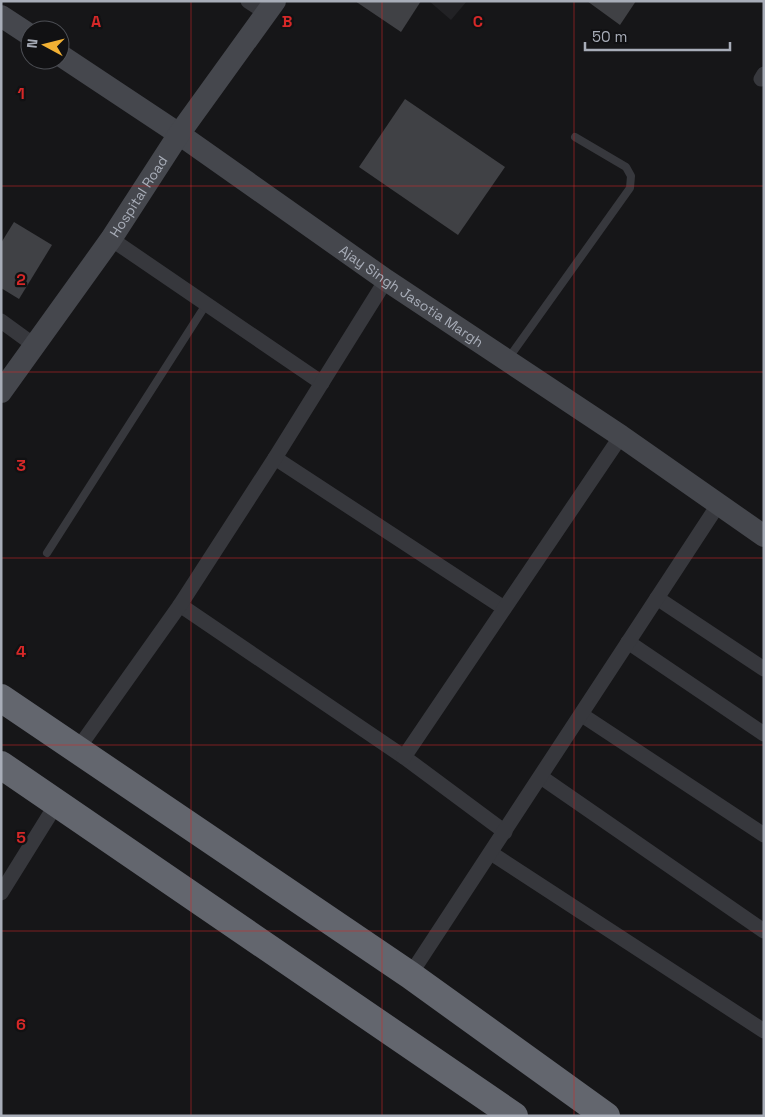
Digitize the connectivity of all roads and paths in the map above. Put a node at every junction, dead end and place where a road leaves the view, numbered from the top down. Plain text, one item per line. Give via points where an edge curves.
1 (263, 5) edge
2 (1, 16) edge
3 (20, 28) edge
4 (70, 62) edge
5 (179, 134) junction
6 (575, 137) dead end
7 (111, 239) junction
8 (386, 280) junction
9 (207, 303) junction
10 (1, 321) edge
11 (34, 345) junction
12 (507, 360) junction
13 (322, 383) junction
14 (1, 392) edge
15 (621, 436) junction
16 (275, 458) junction
17 (718, 505) junction
18 (764, 536) edge
19 (47, 553) dead end
20 (657, 598) junction
21 (180, 606) junction
22 (504, 608) junction
23 (628, 642) junction
24 (764, 669) edge
25 (1, 698) edge
26 (582, 715) junction
27 (764, 734) edge
28 (77, 750) junction
29 (404, 757) junction
30 (1, 765) edge
31 (541, 777) junction
32 (57, 804) junction
33 (505, 832) junction
34 (764, 835) edge
35 (491, 853) junction
36 (1, 893) edge
37 (764, 931) edge
38 (410, 974) junction
39 (764, 1031) edge
40 (514, 1116) edge
41 (606, 1116) edge

1 - 5 street, Hospital Road
2 - 3 street
4 - 5 street, Ajay Singh Jasotia Margh
5 - 7 street, Hospital Road
5 - 8 street, Ajay Singh Jasotia Margh
6 - 12 lane via 626,167 631,176 630,188
7 - 9 street
7 - 11 street, Hospital Road
8 - 12 street, Ajay Singh Jasotia Margh
8 - 13 street
9 - 13 street
9 - 19 lane
10 - 11 street
11 - 14 street, Hospital Road
12 - 15 street, Ajay Singh Jasotia Margh
13 - 16 street
15 - 17 street, Ajay Singh Jasotia Margh
15 - 22 street
16 - 21 street
16 - 22 street
17 - 18 street, Ajay Singh Jasotia Margh
17 - 20 street
20 - 23 street
20 - 24 street
21 - 28 street
21 - 29 street
22 - 29 street
23 - 26 street
23 - 27 street
25 - 28 highway
26 - 31 street
26 - 34 street
28 - 38 highway
29 - 33 street
30 - 32 highway
31 - 33 street
31 - 37 street
32 - 36 street
32 - 40 highway
33 - 35 street
35 - 38 street
35 - 39 street
38 - 41 highway

